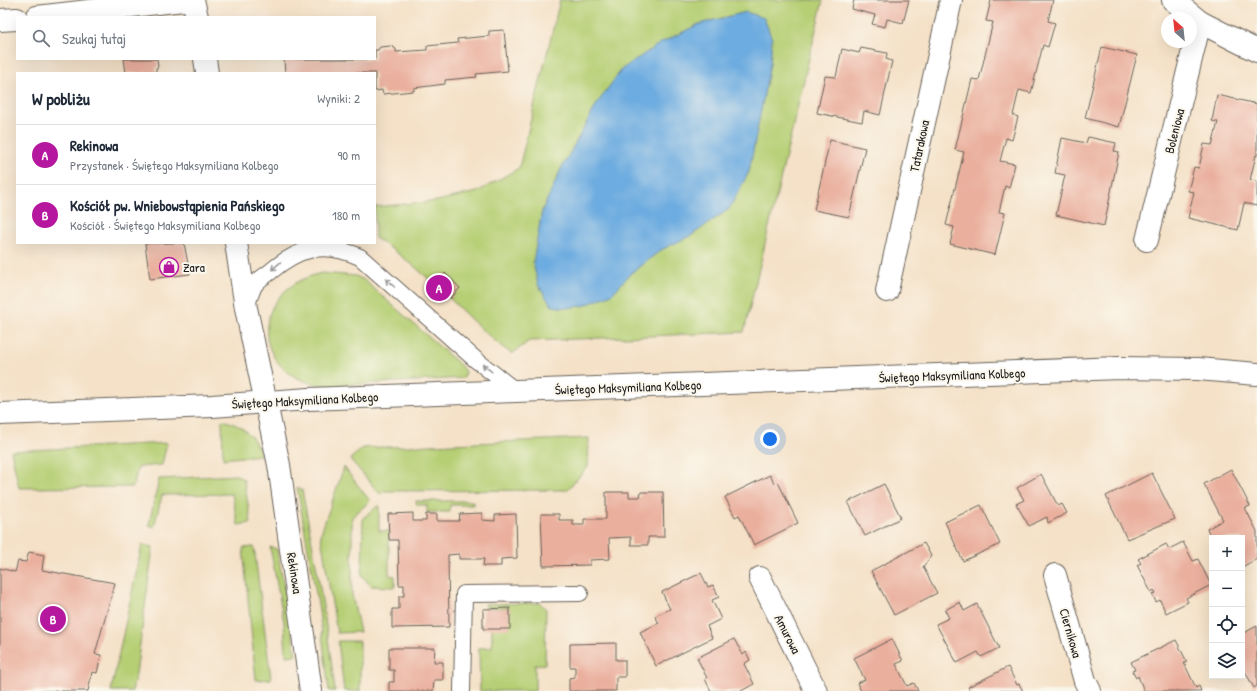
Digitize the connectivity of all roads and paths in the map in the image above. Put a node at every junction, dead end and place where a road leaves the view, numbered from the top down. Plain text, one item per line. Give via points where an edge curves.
1 (183, 0) edge
2 (193, 0) edge
3 (951, 0) edge
4 (1174, 0) edge
5 (45, 16) edge
6 (197, 16) edge
7 (16, 19) edge
8 (0, 20) edge
9 (1200, 22) junction
10 (1257, 51) edge
11 (205, 60) edge
12 (207, 72) edge
13 (1147, 240) dead end
14 (236, 244) edge
15 (887, 291) dead end
16 (246, 308) junction
17 (1257, 374) edge
18 (518, 392) junction
19 (265, 402) junction
20 (0, 414) edge
21 (1055, 575) dead end
22 (760, 578) dead end
23 (580, 593) dead end
24 (311, 691) edge
25 (462, 691) edge
26 (816, 691) edge
27 (1090, 691) edge

1 - 5 street
2 - 6 street
3 - 15 street, Tatarakowa
4 - 9 street
7 - 8 street
9 - 10 street
9 - 13 street, Boleniowa
11 - 12 street
14 - 16 street, Rekinowa
18 -> 16 lane via 476,360 360,257 347,251 334,248 315,249 297,252 284,259 255,284
16 - 19 street, Rekinowa
17 - 18 street, Świętego Maksymiliana Kolbego via 1198,369 1119,368
18 - 19 street, Świętego Maksymiliana Kolbego
19 - 20 street, Świętego Maksymiliana Kolbego
19 - 24 street, Rekinowa via 282,487
21 - 27 street, Ciernikowa
22 - 26 street, Amurowa
23 - 25 lane via 464,594

